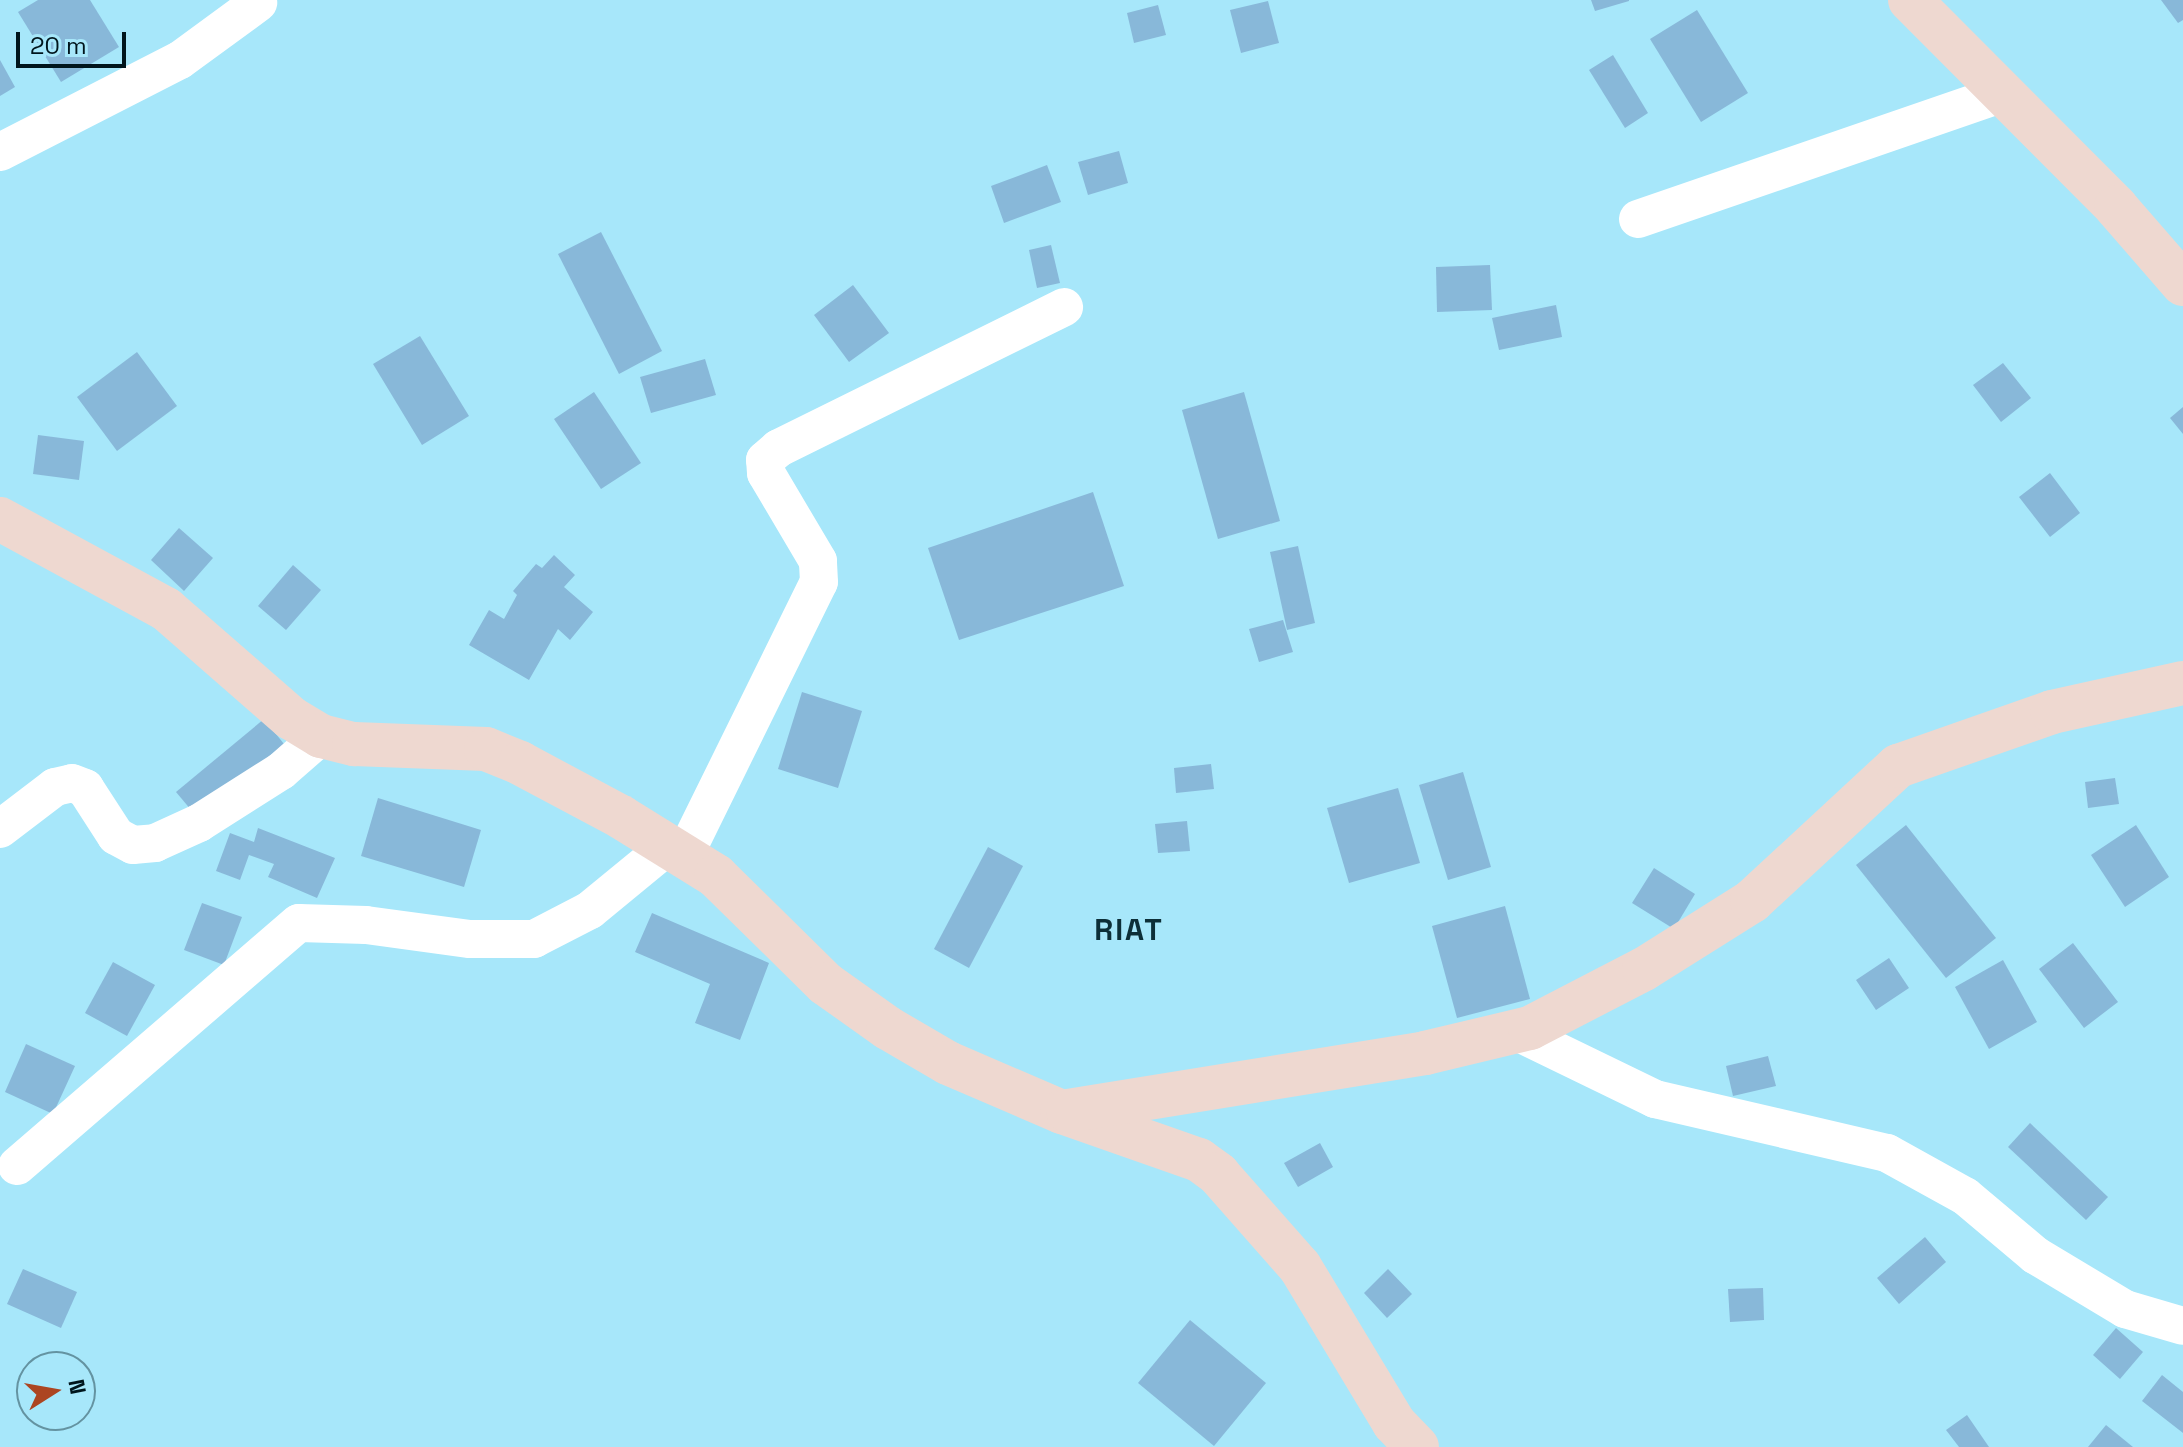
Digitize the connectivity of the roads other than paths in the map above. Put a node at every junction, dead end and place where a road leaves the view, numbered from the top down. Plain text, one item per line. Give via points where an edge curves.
1 (1910, 0) edge
2 (258, 3) dead end
3 (2002, 94) junction
4 (0, 152) edge
5 (1638, 219) dead end
6 (2183, 284) edge
7 (1064, 307) dead end
8 (0, 519) edge
9 (2183, 683) edge
10 (321, 736) junction
11 (0, 829) edge
12 (676, 851) junction
13 (1515, 1031) junction
14 (1062, 1112) junction
15 (17, 1166) dead end
16 (2183, 1326) edge
17 (1417, 1447) edge

1 - 3 street
2 - 4 street via 180,60
3 - 5 street
3 - 6 street via 2116,207
7 - 12 street via 779,448 765,460 766,473 818,561 819,582
8 - 10 street via 166,609 291,718
9 - 13 street via 2052,712 1898,766 1752,901 1644,969
10 - 11 street via 281,771 199,823 155,843 133,845 116,836 85,788 72,783 55,787
10 - 12 street via 354,744 486,749
12 - 14 street via 716,876 826,984 888,1028 948,1063
12 - 15 street via 590,910 534,939 470,939 366,925 299,923
13 - 14 street via 1425,1053
13 - 16 street via 1655,1099 1887,1153 1965,1196 2035,1255 2125,1309
14 - 17 street via 1199,1160 1218,1174 1300,1267 1394,1423

